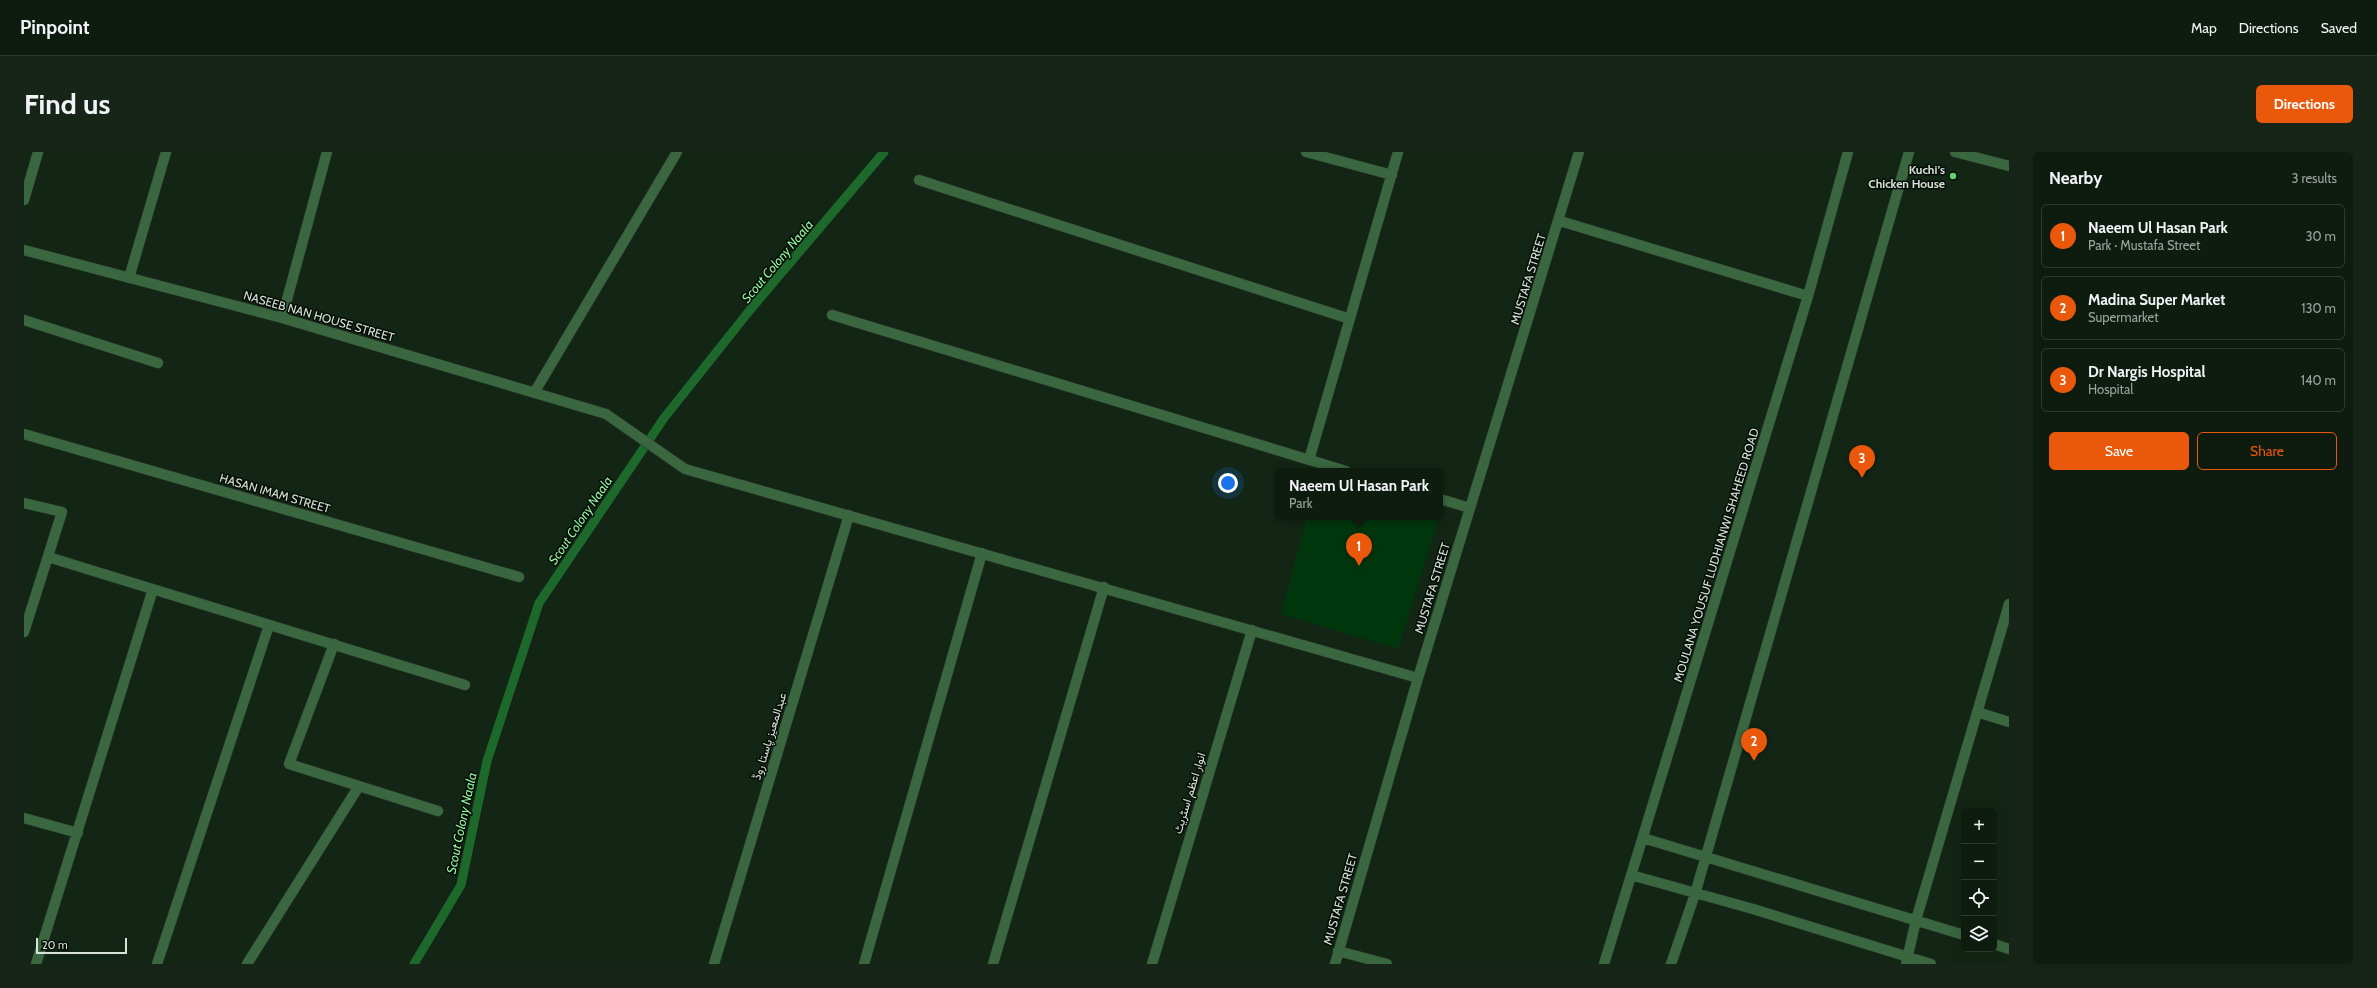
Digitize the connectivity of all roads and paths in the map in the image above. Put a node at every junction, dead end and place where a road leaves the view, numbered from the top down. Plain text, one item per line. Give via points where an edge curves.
1 (38, 152) edge
2 (166, 152) edge
3 (327, 152) edge
4 (677, 152) edge
5 (1306, 152) edge
6 (1398, 152) edge
7 (1579, 152) edge
8 (1848, 152) edge
9 (1909, 152) edge
10 (1954, 152) edge
11 (2009, 166) edge
12 (1392, 175) junction
13 (919, 180) dead end
14 (24, 200) edge
15 (1560, 221) junction
16 (24, 250) edge
17 (129, 278) junction
18 (1808, 296) junction
19 (832, 315) dead end
20 (282, 318) junction
21 (1350, 319) junction
22 (24, 320) edge
23 (158, 363) dead end
24 (534, 393) junction
25 (24, 434) edge
26 (1309, 460) junction
27 (1336, 468) edge
28 (1443, 500) edge
29 (24, 503) edge
30 (1470, 508) junction
31 (849, 515) junction
32 (982, 553) junction
33 (48, 557) junction
34 (519, 577) dead end
35 (1104, 588) junction
36 (154, 589) junction
37 (2009, 604) edge
38 (269, 625) junction
39 (25, 627) edge
40 (1252, 630) junction
41 (334, 644) junction
42 (1418, 678) junction
43 (465, 685) dead end
44 (1977, 712) junction
45 (2009, 722) edge
46 (359, 786) junction
47 (438, 811) dead end
48 (24, 818) edge
49 (78, 833) junction
50 (1643, 838) junction
51 (1706, 856) junction
52 (1631, 875) junction
53 (1695, 894) junction
54 (1916, 920) junction
55 (1961, 934) edge
56 (1997, 945) edge
57 (2009, 949) edge
58 (1338, 951) junction
59 (1907, 960) edge
60 (36, 964) edge
61 (157, 964) edge
62 (247, 964) edge
63 (714, 964) edge
64 (864, 964) edge
65 (993, 964) edge
66 (1152, 964) edge
67 (1335, 964) edge
68 (1387, 964) edge
69 (1604, 964) edge
70 (1671, 964) edge
71 (1931, 964) edge

1 - 14 street
2 - 17 street
3 - 20 street
4 - 24 street
5 - 12 street
6 - 12 street
7 - 15 street, MUSTAFA STREET
8 - 18 street, MOULANA YOUSUF LUDHIANWI SHAHEED ROAD
9 - 51 street
10 - 11 street
12 - 21 street
13 - 21 street
15 - 18 street
15 - 30 street, MUSTAFA STREET
16 - 17 street, NASEEB NAN HOUSE STREET
17 - 20 street, NASEEB NAN HOUSE STREET
18 - 50 street, MOULANA YOUSUF LUDHIANWI SHAHEED ROAD
19 - 26 street
20 - 24 street, NASEEB NAN HOUSE STREET
21 - 26 street
22 - 23 street
24 - 31 street, NASEEB NAN HOUSE STREET via 606,414 685,469
25 - 34 street, HASAN IMAM STREET
26 - 27 street
28 - 30 street
29 - 33 street via 62,512
30 - 42 street, MUSTAFA STREET
31 - 32 street, NASEEB NAN HOUSE STREET
31 - 63 street, عبدالمعیز پاستا روڈ
32 - 35 street, NASEEB NAN HOUSE STREET
32 - 64 street
33 - 36 street
33 - 39 street
35 - 40 street, NASEEB NAN HOUSE STREET
35 - 65 street
36 - 38 street
36 - 49 street
37 - 44 street
38 - 41 street
38 - 61 street
40 - 42 street, NASEEB NAN HOUSE STREET
40 - 66 street, انوار اعظم اسٹریٹ
41 - 43 street
41 - 46 street via 289,764
42 - 58 street, MUSTAFA STREET
44 - 45 street
44 - 54 street
46 - 47 street
46 - 62 street
48 - 49 street
49 - 60 street
50 - 51 street
50 - 52 street, MOULANA YOUSUF LUDHIANWI SHAHEED ROAD
51 - 53 street
51 - 54 street
52 - 53 street
52 - 69 street, MOULANA YOUSUF LUDHIANWI SHAHEED ROAD
53 - 59 street via 1753,909
53 - 70 street
54 - 55 street
54 - 59 street
56 - 57 street
58 - 67 street, MUSTAFA STREET
58 - 68 street
59 - 71 street

